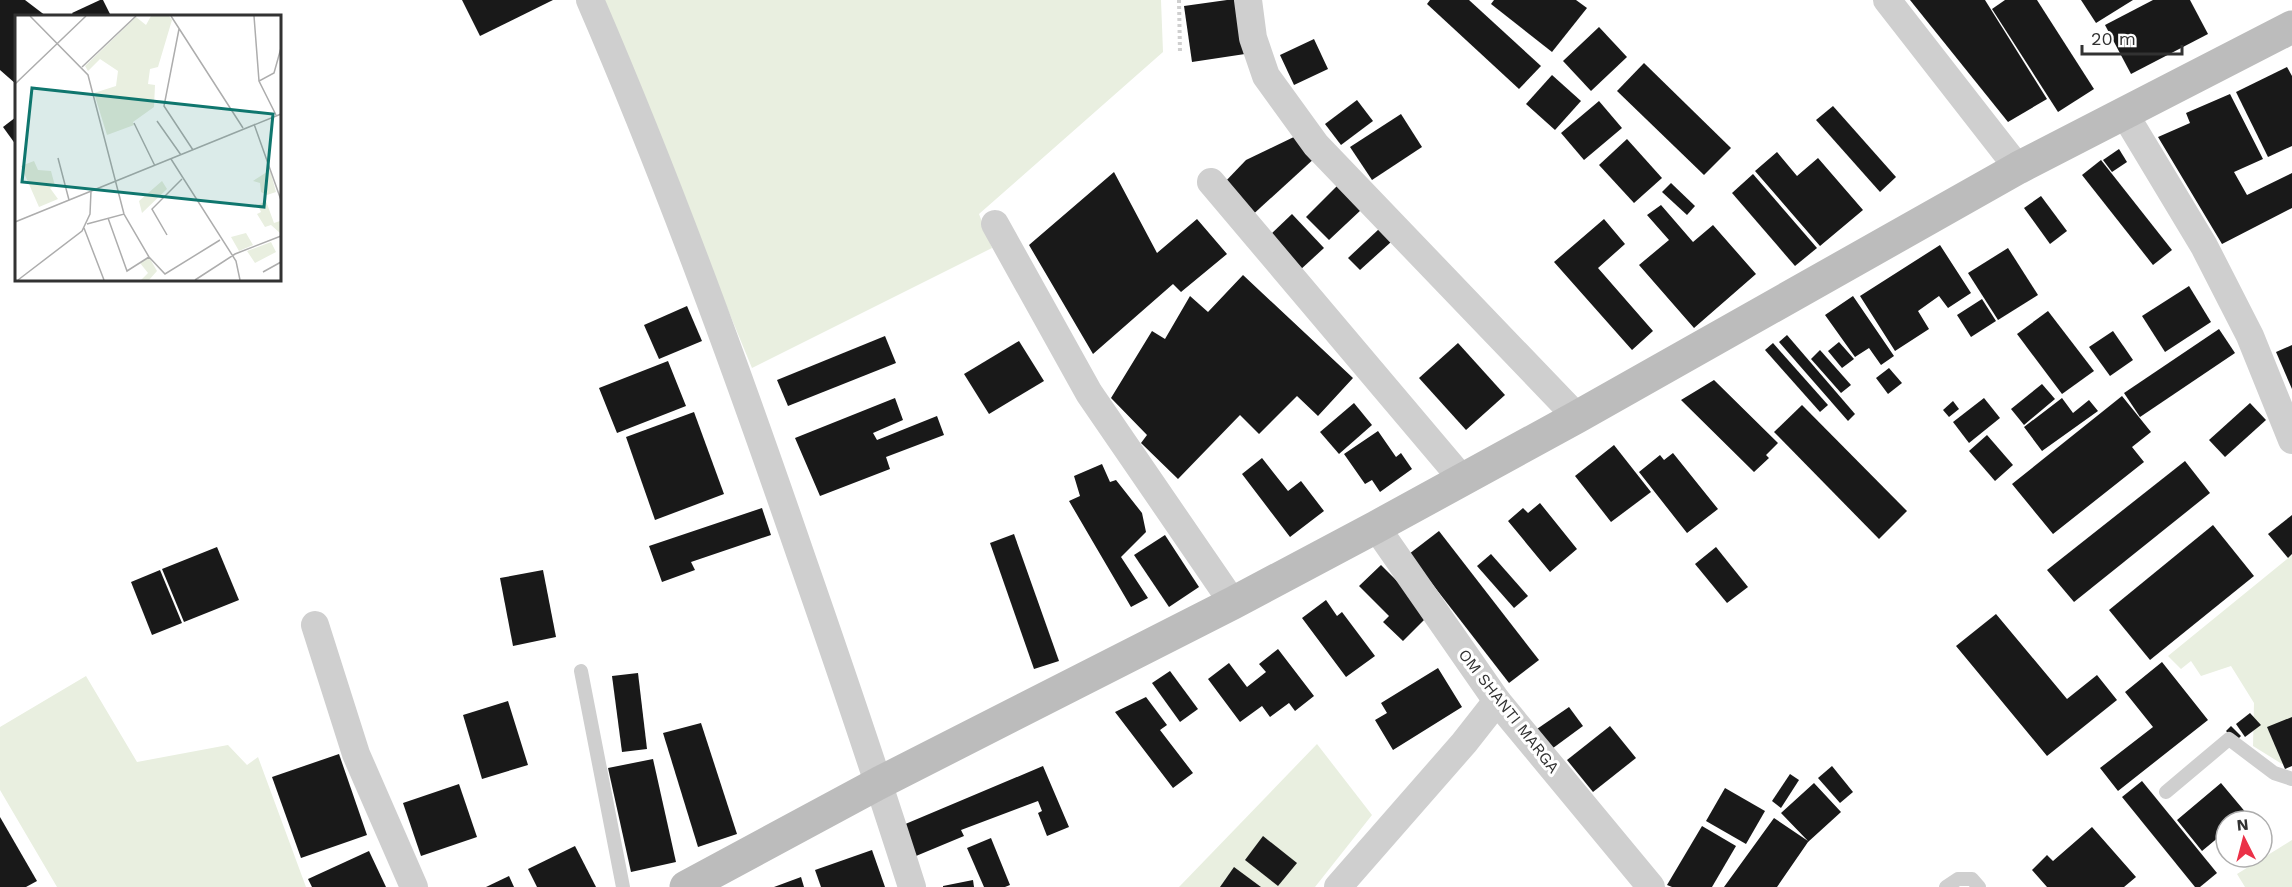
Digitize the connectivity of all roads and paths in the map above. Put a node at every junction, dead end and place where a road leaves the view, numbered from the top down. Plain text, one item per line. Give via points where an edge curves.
1 (590, 0) edge
2 (1179, 0) edge
3 (1248, 0) edge
4 (1887, 0) edge
5 (2292, 27) edge
6 (1180, 53) dead end
7 (2124, 113) junction
8 (2018, 168) junction
9 (1211, 183) dead end
10 (994, 224) dead end
11 (1577, 417) junction
12 (2292, 440) edge
13 (1463, 480) junction
14 (1376, 527) junction
15 (1233, 603) junction
16 (315, 625) dead end
17 (581, 671) dead end
18 (1497, 701) junction
19 (2292, 779) edge
20 (879, 783) junction
21 (2166, 792) dead end
22 (414, 887) edge
23 (623, 887) edge
24 (686, 887) edge
25 (912, 887) edge
26 (1338, 887) edge
27 (1650, 887) edge
28 (1946, 887) edge
29 (1979, 887) edge

1 - 20 street via 639,114 747,398
2 - 6 path
3 - 11 street via 1253,38 1266,76 1316,145
4 - 8 street
5 - 7 street
7 - 8 street
7 - 12 street via 2204,246 2250,336
8 - 11 street
9 - 13 street
10 - 15 street via 1089,393
11 - 13 street
13 - 14 street
14 - 15 street
14 - 18 street, OM SHANTI MARGA
15 - 20 street
16 - 22 street via 356,753
17 - 23 lane
18 - 26 street
18 - 27 street, OM SHANTI MARGA
19 - 21 lane via 2274,773 2229,739
20 - 24 street
20 - 25 street
28 - 29 lane via 1958,879 1972,879

